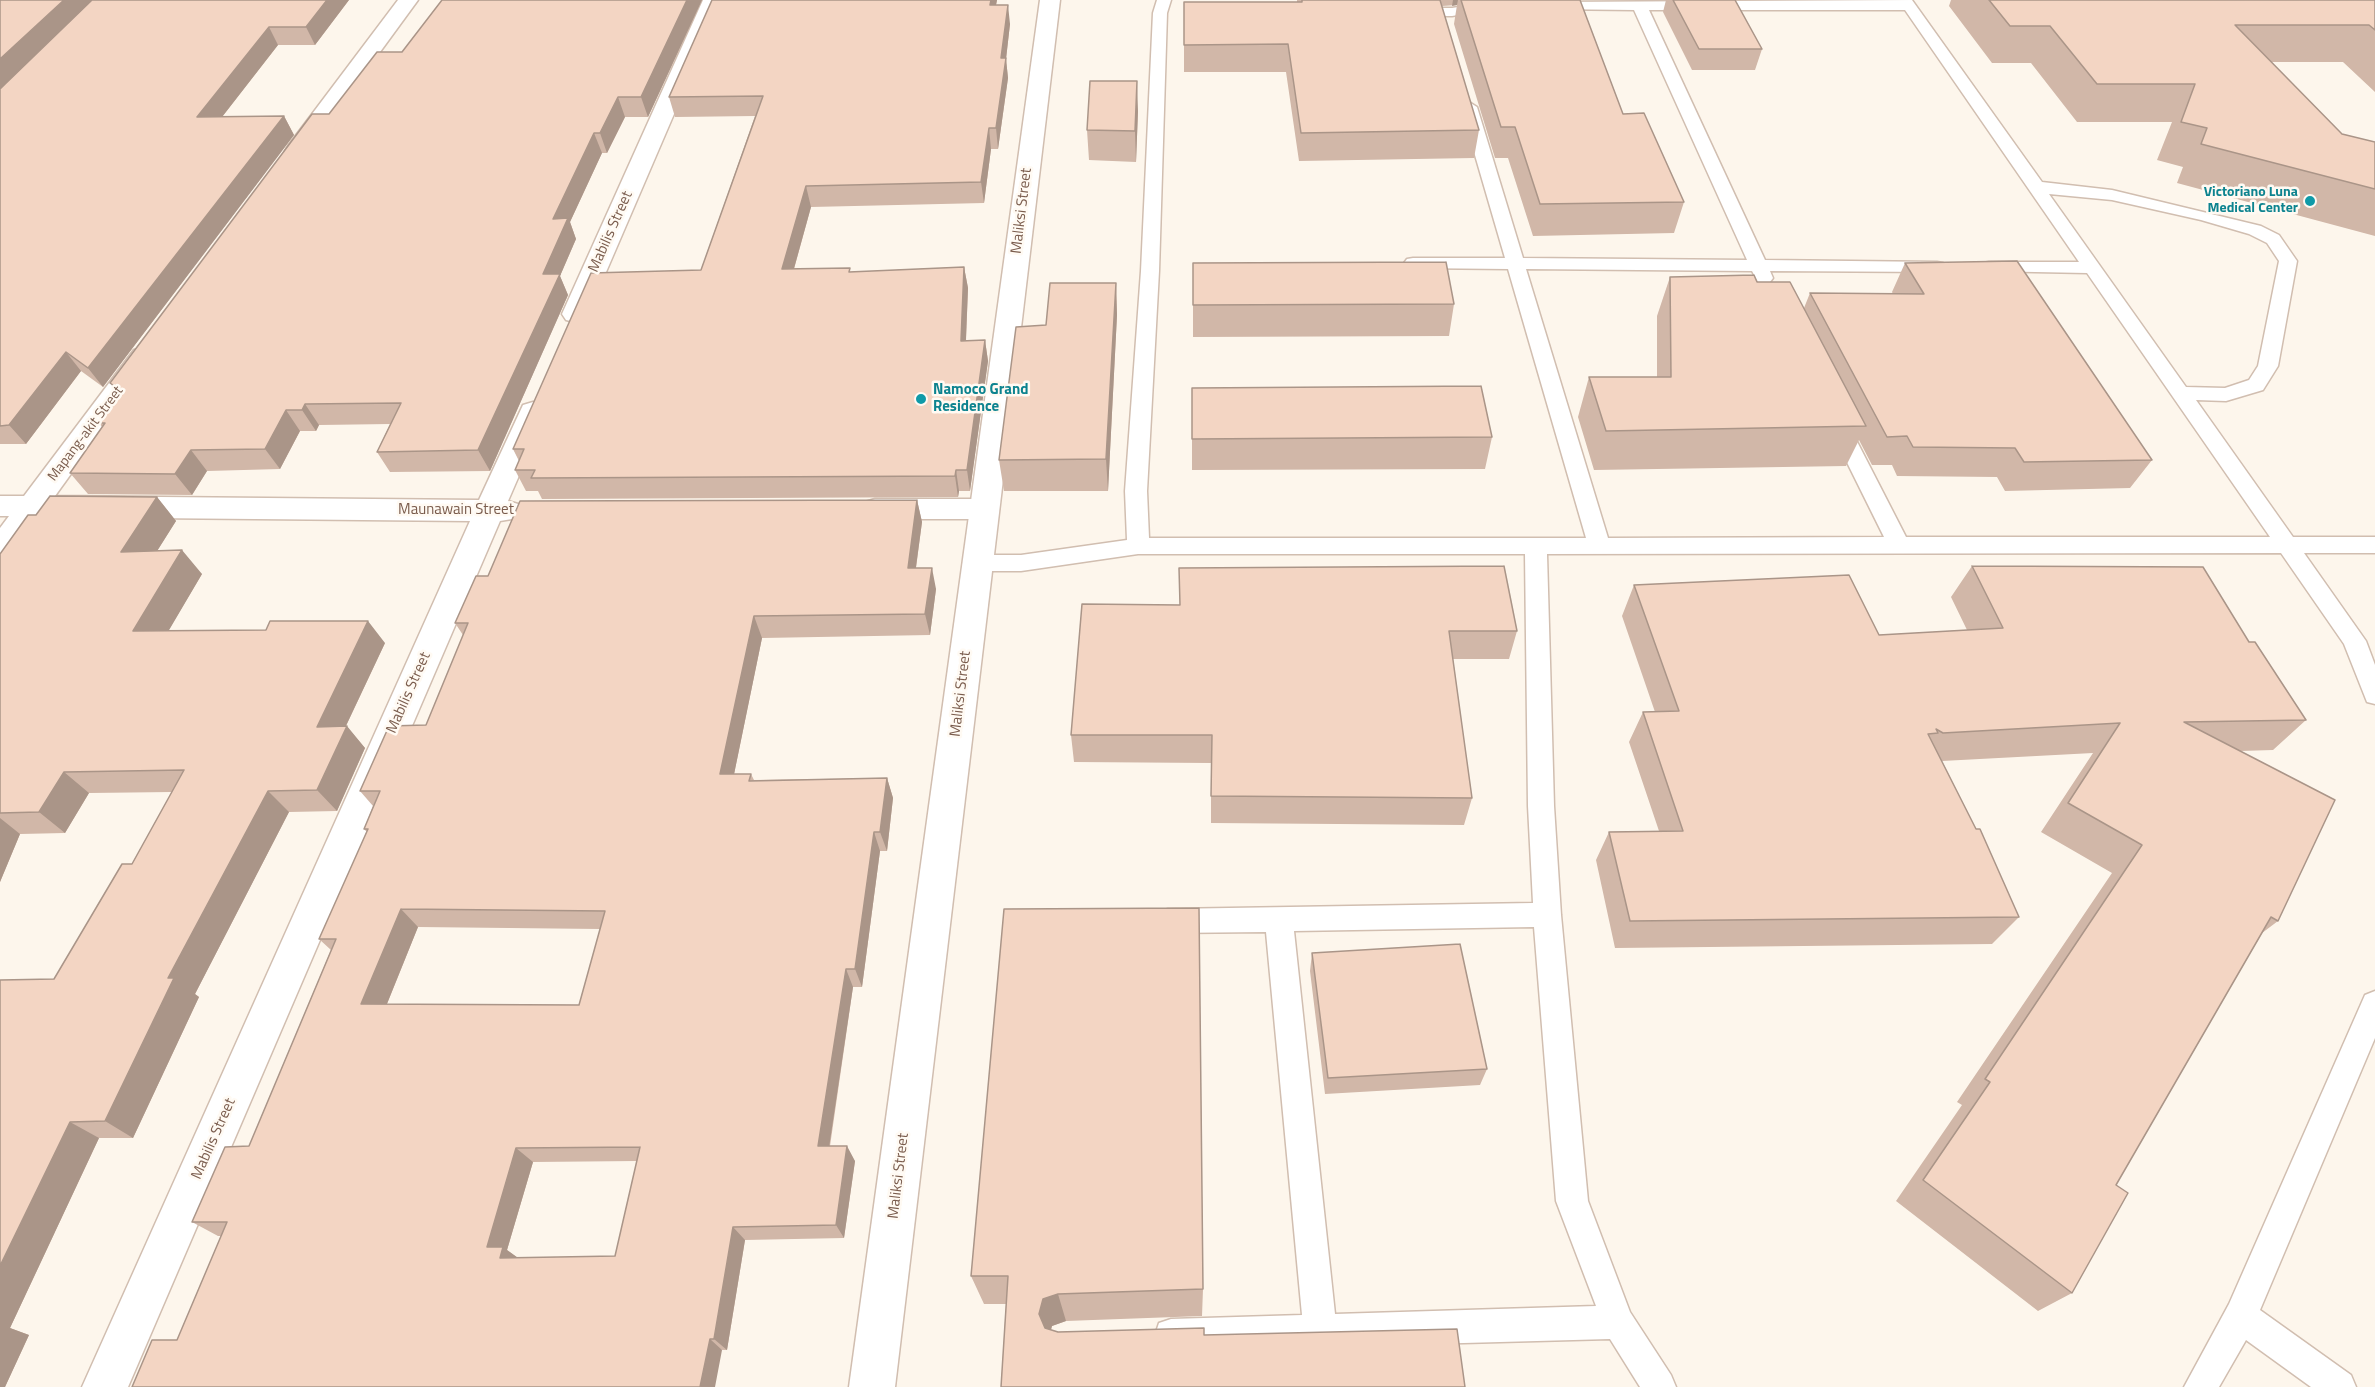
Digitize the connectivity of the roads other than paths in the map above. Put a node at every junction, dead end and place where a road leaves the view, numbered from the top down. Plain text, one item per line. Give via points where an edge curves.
1 (408, 0) edge
2 (713, 0) edge
3 (1050, 0) edge
4 (1906, 3) edge
5 (1503, 6) edge
6 (1534, 6) edge
7 (1640, 7) junction
8 (1166, 9) edge
9 (1394, 12) edge
10 (1452, 12) junction
11 (1447, 30) edge
12 (1464, 92) edge
13 (280, 172) edge
14 (2036, 188) junction
15 (1399, 263) edge
16 (1514, 263) junction
17 (1758, 265) junction
18 (1949, 267) edge
19 (1973, 267) edge
20 (2092, 268) junction
21 (1774, 296) edge
22 (160, 334) edge
23 (565, 337) edge
24 (546, 380) edge
25 (2182, 393) junction
26 (1831, 410) edge
27 (0, 506) edge
28 (32, 506) junction
29 (843, 509) edge
30 (984, 509) junction
31 (489, 511) junction
32 (536, 511) edge
33 (1536, 544) junction
34 (1599, 544) junction
35 (1899, 544) junction
36 (2286, 545) junction
37 (2375, 545) edge
38 (1138, 546) junction
39 (0, 550) edge
40 (978, 563) junction
41 (2354, 641) junction
42 (2375, 654) edge
43 (2375, 695) edge
44 (1547, 915) junction
45 (1279, 920) junction
46 (1143, 922) edge
47 (2375, 1004) edge
48 (2241, 1316) junction
49 (1618, 1322) junction
50 (1320, 1331) junction
51 (1147, 1336) edge
52 (105, 1387) edge
53 (872, 1387) edge
54 (1659, 1387) edge
55 (2201, 1387) edge
56 (2339, 1387) edge

1 - 13 street
2 - 23 street, Mabilis Street
3 - 30 street, Maliksi Street
4 - 7 lane
4 - 14 lane
5 - 10 lane
6 - 7 lane
7 - 17 lane
8 - 38 lane via 1136,491
9 - 10 lane
10 - 11 lane via 1447,17
12 - 16 lane
14 - 20 lane
14 - 25 lane via 2112,195 2205,216 2273,239 2288,261 2268,366 2256,385 2226,395
15 - 16 lane
16 - 17 lane
16 - 34 lane
17 - 18 lane
17 - 21 lane
19 - 20 lane
20 - 25 lane
22 - 28 street, Mapang-akit Street
24 - 31 street, Mabilis Street
25 - 36 lane
26 - 35 lane
27 - 28 street, Maunawain Street
28 - 31 street, Maunawain Street
28 - 39 street, Mapang-akit Street
29 - 30 street
30 - 40 street, Maliksi Street
31 - 32 street, Maunawain Street
31 - 52 street, Mabilis Street
33 - 34 lane
33 - 38 lane
33 - 44 lane
34 - 35 lane
35 - 36 lane
36 - 37 lane
36 - 41 lane
38 - 40 lane via 1021,562
40 - 53 street, Maliksi Street
41 - 42 lane
41 - 43 lane
44 - 45 lane
44 - 49 lane via 1572,1201
45 - 46 lane
45 - 50 lane
47 - 48 lane
48 - 55 lane
48 - 56 lane
49 - 50 lane
49 - 54 lane
50 - 51 lane

